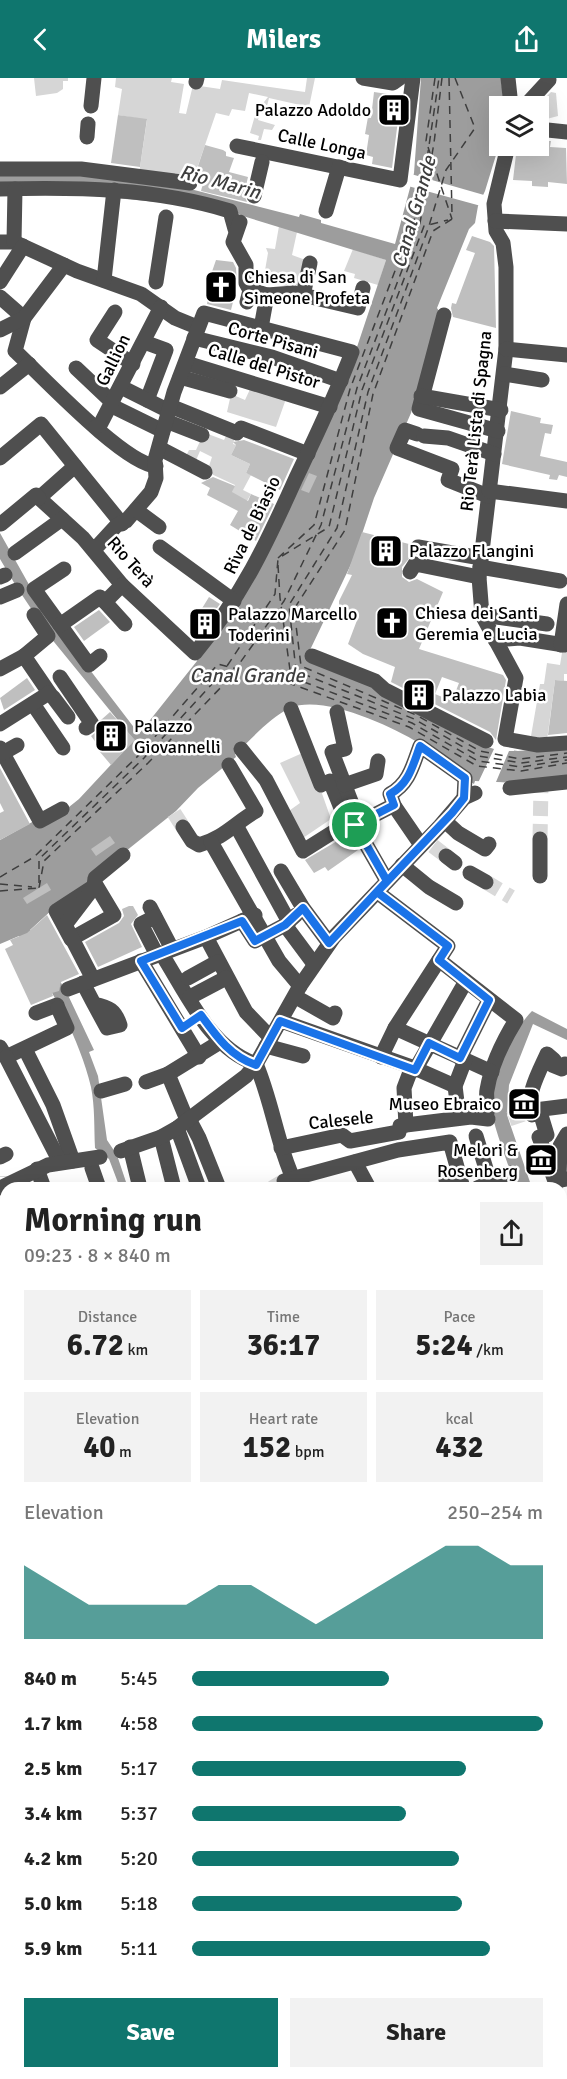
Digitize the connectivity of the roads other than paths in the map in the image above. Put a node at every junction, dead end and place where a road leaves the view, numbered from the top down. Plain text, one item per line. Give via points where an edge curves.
1 (94, 78) edge
2 (363, 78) edge
3 (413, 78) edge
4 (508, 78) edge
5 (396, 80) edge
6 (549, 80) dead end
7 (411, 96) junction
8 (511, 96) edge
9 (534, 96) edge
10 (91, 106) dead end
11 (549, 130) edge
12 (567, 132) edge
13 (237, 146) dead end
14 (505, 156) edge
15 (264, 157) junction
16 (339, 167) junction
17 (0, 169) edge
18 (190, 183) dead end
19 (8, 189) edge
20 (114, 190) junction
21 (254, 196) dead end
22 (326, 211) dead end
23 (166, 217) dead end
24 (495, 221) junction
25 (567, 224) edge
26 (12, 243) edge
27 (311, 264) dead end
28 (64, 265) junction
29 (104, 280) junction
30 (0, 282) edge
31 (363, 288) dead end
32 (298, 292) junction
33 (251, 294) junction
34 (156, 296) junction
35 (0, 297) edge
36 (115, 312) dead end
37 (444, 315) dead end
38 (24, 318) junction
39 (0, 330) edge
40 (196, 333) junction
41 (264, 333) junction
42 (144, 342) junction
43 (506, 349) junction
44 (567, 355) edge
45 (29, 364) junction
46 (133, 364) junction
47 (76, 368) dead end
48 (183, 370) junction
49 (504, 374) junction
50 (542, 380) dead end
51 (341, 381) junction
52 (0, 387) edge
53 (121, 387) junction
54 (230, 391) dead end
55 (421, 396) junction
56 (147, 400) junction
57 (113, 405) junction
58 (330, 407) junction
59 (501, 410) junction
60 (167, 417) junction
61 (96, 427) junction
62 (498, 431) junction
63 (202, 435) dead end
64 (159, 448) junction
65 (308, 454) junction
66 (494, 454) junction
67 (0, 458) edge
68 (75, 466) junction
69 (156, 466) junction
70 (205, 472) dead end
71 (489, 493) junction
72 (39, 498) junction
73 (567, 500) edge
74 (136, 510) junction
75 (63, 519) junction
76 (1, 524) edge
77 (122, 524) junction
78 (159, 527) dead end
79 (160, 547) dead end
80 (94, 550) junction
81 (15, 554) dead end
82 (64, 569) dead end
83 (480, 569) junction
84 (560, 581) dead end
85 (122, 585) junction
86 (16, 590) dead end
87 (0, 597) edge
88 (105, 602) junction
89 (234, 602) junction
90 (567, 604) edge
91 (34, 615) dead end
92 (482, 615) junction
93 (125, 624) dead end
94 (547, 624) dead end
95 (54, 630) junction
96 (495, 640) junction
97 (195, 653) joint
98 (24, 656) junction
99 (312, 656) dead end
100 (95, 660) dead end
101 (0, 669) edge
102 (40, 679) junction
103 (51, 695) junction
104 (33, 704) junction
105 (291, 708) dead end
106 (337, 712) dead end
107 (68, 717) dead end
108 (0, 724) edge
109 (86, 728) dead end
110 (486, 741) dead end
111 (567, 743) edge
112 (17, 745) dead end
113 (63, 748) dead end
114 (241, 748) dead end
115 (2, 750) edge
116 (378, 761) dead end
117 (229, 765) dead end
118 (567, 782) edge
119 (344, 786) junction
120 (510, 788) dead end
121 (395, 807) dead end
122 (62, 809) dead end
123 (445, 820) junction
124 (349, 821) junction
125 (183, 827) tunnel mouth
126 (237, 827) junction
127 (211, 842) junction
128 (427, 844) junction
129 (489, 844) dead end
130 (541, 846) tunnel mouth
131 (123, 855) dead end
132 (402, 865) junction
133 (281, 872) dead end
134 (470, 873) dead end
135 (540, 876) dead end
136 (486, 882) tunnel mouth
137 (94, 887) junction
138 (382, 887) junction
139 (456, 903) dead end
140 (303, 908) junction
141 (153, 912) dead end
142 (248, 918) junction
143 (287, 924) junction
144 (266, 935) junction
145 (206, 937) junction
146 (71, 938) junction
147 (329, 943) junction
148 (161, 947) junction
149 (439, 960) junction
150 (141, 961) junction
151 (218, 962) junction
152 (314, 964) junction
153 (225, 978) junction
154 (184, 980) junction
155 (88, 981) junction
156 (466, 981) junction
157 (68, 989) dead end
158 (298, 992) junction
159 (190, 997) junction
160 (489, 1000) junction
161 (94, 1004) dead end
162 (36, 1013) dead end
163 (335, 1013) dead end
164 (201, 1015) junction
165 (280, 1021) junction
166 (182, 1028) junction
167 (395, 1028) junction
168 (220, 1042) junction
169 (269, 1042) junction
170 (429, 1043) junction
171 (24, 1050) junction
172 (3, 1052) edge
173 (303, 1056) dead end
174 (199, 1057) junction
175 (381, 1057) junction
176 (462, 1059) junction
177 (256, 1065) junction
178 (567, 1065) edge
179 (413, 1068) junction
180 (492, 1072) junction
181 (171, 1079) junction
182 (146, 1082) dead end
183 (125, 1084) dead end
184 (455, 1086) junction
185 (101, 1091) dead end
186 (567, 1106) edge
187 (535, 1110) tunnel mouth
188 (186, 1121) junction
189 (475, 1122) junction
190 (402, 1128) junction
191 (543, 1136) junction
192 (161, 1137) junction
193 (565, 1147) edge
194 (280, 1148) junction
195 (398, 1150) junction
196 (66, 1162) junction
197 (355, 1162) junction
198 (37, 1169) junction
199 (511, 1173) dead end
200 (563, 1180) edge
201 (7, 1182) edge
202 (42, 1182) edge
203 (98, 1182) edge
204 (138, 1182) edge
205 (172, 1182) edge
206 (198, 1182) edge
207 (217, 1182) edge
208 (291, 1182) edge
209 (366, 1182) edge
210 (447, 1182) edge
211 (462, 1182) edge
212 (484, 1182) edge
213 (491, 1182) edge
214 (555, 1182) edge

1 - 10 street
2 - 5 street
3 - 7 street
4 - 8 street
5 - 7 street via 397,92
6 - 9 street
7 - 16 street, Calle Longa via 401,179
11 - 12 street
13 - 15 street, Calle Longa
14 - 24 street, Rio Terà Lista di Spagna via 490,203
15 - 16 street, Calle Longa
15 - 21 street
16 - 22 street
17 - 18 street via 81,168
19 - 20 street
19 - 26 street
20 - 29 street
20 - 33 street via 230,211 238,225 233,243
23 - 34 street, Gallion
24 - 25 street
24 - 43 street, Rio Terà Lista di Spagna via 506,267
26 - 28 street, Corte Pisani
26 - 30 street
27 - 32 street
28 - 29 street, Corte Pisani
28 - 38 street
29 - 34 street, Corte Pisani
31 - 32 street via 358,308
32 - 33 street
33 - 40 street via 204,313
33 - 41 street
33 - 41 street
34 - 40 street, Corte Pisani via 175,318
34 - 42 street, Gallion
35 - 38 street
36 - 46 street via 97,340
37 - 55 street
38 - 39 street
38 - 45 street via 16,348
40 - 48 street
40 - 51 street, Corte Pisani
41 - 51 street, Riva de Biasio via 352,352
42 - 46 street, Gallion
42 - 56 street via 166,350
43 - 44 street
43 - 49 street, Rio Terà Lista di Spagna
45 - 52 street
45 - 61 street
46 - 53 street, Gallion
47 - 57 street
48 - 54 street
48 - 58 street, Calle del Pistor
48 - 60 street
49 - 50 street
49 - 59 street, Rio Terà Lista di Spagna
51 - 58 street, Riva de Biasio
53 - 56 street
53 - 57 street, Gallion
55 - 59 street
55 - 62 street via 418,410
56 - 60 street
57 - 60 street
57 - 61 street, Gallion
58 - 65 street, Riva de Biasio
59 - 62 street, Rio Terà Lista di Spagna
60 - 63 street
60 - 64 street
60 - 65 street via 238,432 241,428
61 - 69 street via 140,463
62 - 66 street, Rio Terà Lista di Spagna
64 - 69 street
64 - 70 street
65 - 89 street, Riva de Biasio via 254,569
66 - 71 street, Rio Terà Lista di Spagna
66 - 71 street via 448,438 405,430 397,448 452,469 448,480
67 - 68 street via 41,424
68 - 72 street
68 - 77 street
69 - 74 street via 151,492
71 - 73 street via 523,490
71 - 83 street, Rio Terà Lista di Spagna
72 - 75 street, Rio Terà
72 - 76 street via 36,495
74 - 77 street
74 - 78 street
75 - 80 street, Rio Terà
75 - 81 street
77 - 80 street
79 - 89 street
80 - 85 street, Rio Terà
82 - 95 street via 34,589
83 - 83 street via 415,556 449,572
83 - 84 street
83 - 92 street, Rio Terà Lista di Spagna
85 - 88 street
85 - 97 street, Rio Terà
86 - 87 street
88 - 93 street
88 - 95 street via 100,597
89 - 97 street, Riva de Biasio
90 - 96 street via 562,645 516,638
91 - 95 street
92 - 94 street
92 - 96 street
95 - 98 street
95 - 100 street
96 - 111 street via 516,678 505,739 538,745
98 - 101 street
98 - 102 street
99 - 110 street via 375,681 385,690
102 - 103 street
102 - 109 street via 53,670 58,675 92,724
103 - 104 street
103 - 107 street
104 - 108 street
104 - 113 street
105 - 124 street via 321,784 330,781
106 - 119 street via 345,749 332,752
112 - 115 street
114 - 124 street via 266,780 303,852
115 - 122 street via 40,821
116 - 119 street via 376,774
117 - 126 street via 256,811 243,818
118 - 120 street
119 - 124 street via 357,817
121 - 128 street
123 - 124 street via 469,795 465,778 420,746 410,775 401,788 390,794 394,805
123 - 128 street
123 - 129 street via 476,845 485,849
124 - 138 street
125 - 127 street via 192,841 200,845
126 - 127 street
126 - 143 street
127 - 142 street
128 - 132 street
130 - 135 street
131 - 137 street via 95,878
132 - 138 street
132 - 139 street
133 - 140 street
134 - 136 street
137 - 146 street
137 - 146 street via 57,910
137 - 146 street via 114,915
138 - 147 street
138 - 149 street via 448,946
140 - 143 street
140 - 147 street
141 - 148 street
142 - 144 street
142 - 145 street
143 - 144 street
143 - 152 street
144 - 158 street
145 - 148 street
145 - 151 street
146 - 155 street
147 - 152 street
148 - 150 street
148 - 154 street
149 - 156 street
149 - 167 street
150 - 155 street
150 - 166 street
151 - 153 street
151 - 154 street
152 - 158 street
153 - 159 street
153 - 169 street
154 - 159 street
155 - 157 street
155 - 161 street
156 - 160 street
156 - 170 street
158 - 163 street via 333,1018
158 - 165 street
159 - 164 street
160 - 176 street
160 - 180 street via 516,1020
162 - 171 street via 57,1007 67,1028
164 - 166 street
164 - 168 street
165 - 169 street
165 - 175 street
166 - 174 street
167 - 170 street
167 - 175 street
168 - 174 street
168 - 177 street
169 - 173 street
169 - 177 street
170 - 176 street
170 - 179 street
171 - 172 street
171 - 196 street via 53,1105
172 - 196 street
174 - 181 street
175 - 179 street
176 - 180 street
176 - 184 street
177 - 188 street
177 - 194 street
178 - 191 street via 562,1069 552,1065 554,1060 547,1054 533,1085 530,1110 532,1115 540,1112 547,1135
179 - 184 street
179 - 190 street via 404,1088
180 - 189 street via 487,1091 489,1110
181 - 182 street
181 - 188 street
183 - 185 street
184 - 189 street
186 - 187 street
188 - 192 street
188 - 206 street
188 - 207 street via 199,1138
189 - 190 street, Calesele
189 - 212 street
190 - 194 street, Calesele via 350,1141 342,1135
190 - 195 street
191 - 193 street via 545,1143
191 - 214 street via 539,1137
192 - 204 street via 126,1149
192 - 205 street
193 - 200 street
194 - 208 street
195 - 197 street
195 - 211 street via 450,1142
196 - 198 street
196 - 203 street via 93,1162
197 - 208 street
197 - 209 street
198 - 201 street
198 - 202 street
199 - 213 street
210 - 211 street via 446,1179

